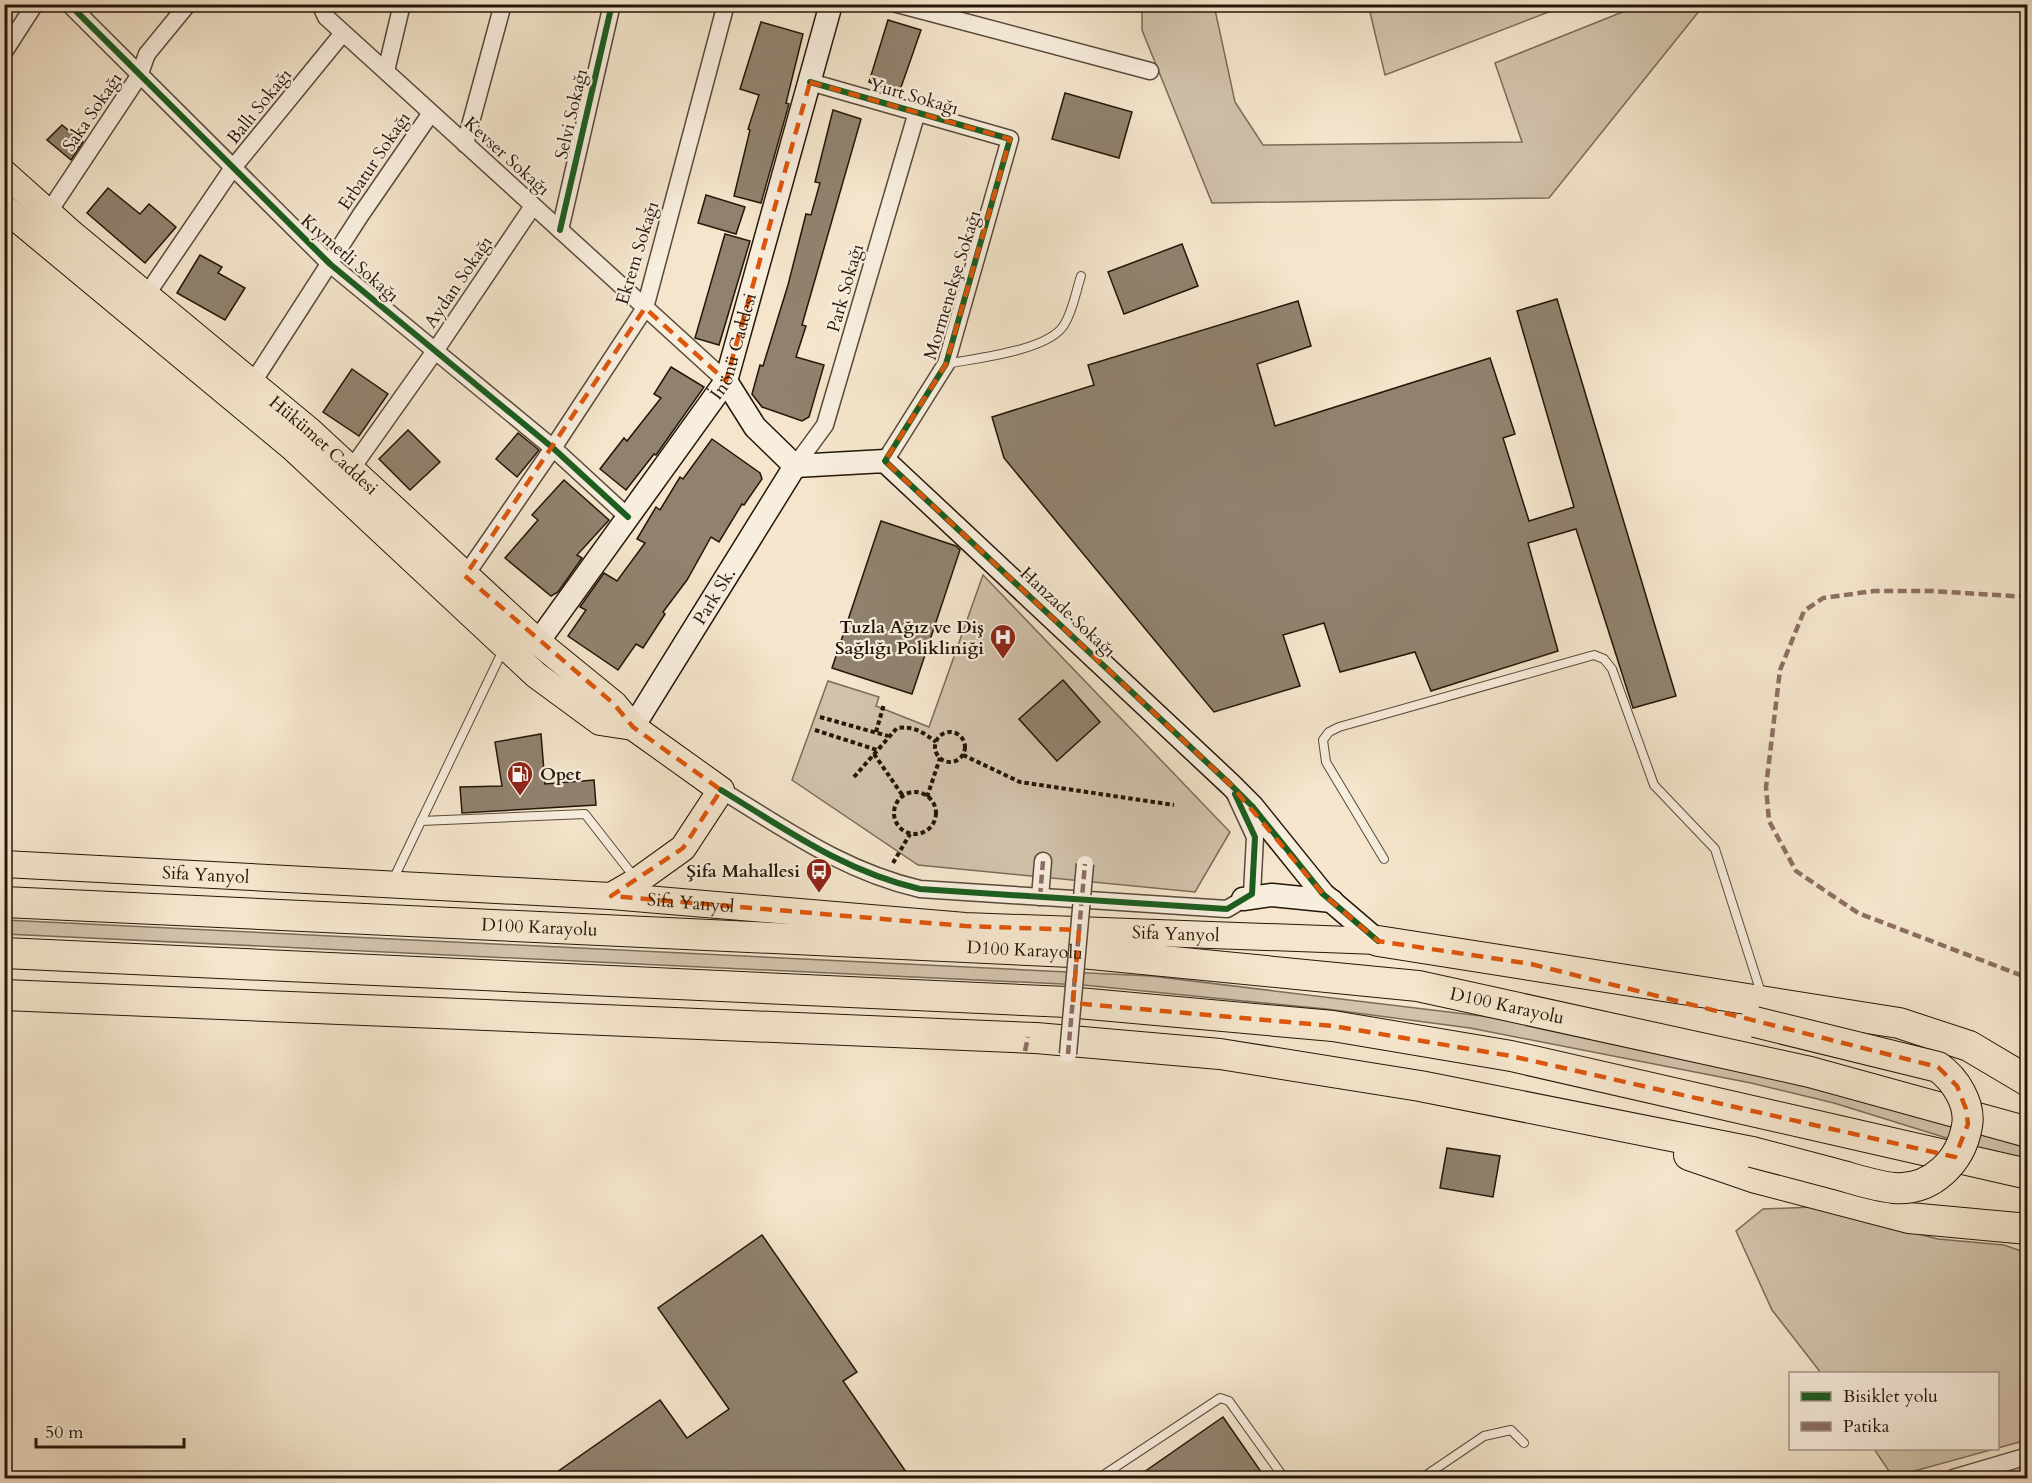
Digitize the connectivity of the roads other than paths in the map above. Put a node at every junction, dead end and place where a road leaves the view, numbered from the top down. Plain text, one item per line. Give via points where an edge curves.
1 (35, 4) edge
2 (69, 4) edge
3 (188, 4) edge
4 (320, 4) edge
5 (402, 4) edge
6 (502, 4) edge
7 (612, 4) edge
8 (726, 4) edge
9 (831, 4) edge
10 (897, 4) edge
11 (343, 33) junction
12 (4, 52) edge
13 (386, 71) junction
14 (1150, 71) dead end
15 (140, 76) junction
16 (810, 82) junction
17 (917, 112) junction
18 (431, 113) junction
19 (1010, 139) joint
20 (465, 144) junction
21 (232, 169) junction
22 (4, 173) edge
23 (533, 206) junction
24 (4, 208) edge
25 (48, 213) junction
26 (560, 230) junction
27 (330, 264) junction
28 (1081, 276) dead end
29 (147, 294) junction
30 (645, 308) junction
31 (435, 351) junction
32 (946, 364) junction
33 (726, 381) junction
34 (253, 382) junction
35 (554, 448) junction
36 (885, 461) junction
37 (795, 466) junction
38 (352, 468) junction
39 (628, 517) junction
40 (465, 576) junction
41 (538, 642) junction
42 (504, 647) junction
43 (633, 727) junction
44 (1230, 784) junction
45 (721, 790) junction
46 (421, 821) junction
47 (1384, 859) dead end
48 (1043, 861) dead end
49 (4, 864) edge
50 (1085, 864) dead end
51 (637, 881) junction
52 (392, 884) junction
53 (611, 896) junction
54 (1040, 897) junction
55 (1243, 899) junction
56 (1332, 901) junction
57 (4, 902) edge
58 (1378, 941) junction
59 (4, 953) edge
60 (4, 995) edge
61 (1760, 1012) junction
62 (1068, 1054) dead end
63 (2028, 1081) edge
64 (1581, 1118) junction
65 (2028, 1132) edge
66 (2028, 1174) edge
67 (2025, 1229) edge
68 (1524, 1443) dead end
69 (2028, 1456) edge
70 (1099, 1479) edge
71 (1284, 1479) edge
72 (1422, 1479) edge
73 (1953, 1479) edge

1 - 12 street
2 - 15 street, Kıymetli Sokağı
3 - 15 street, Saka Sokağı via 147,54
4 - 11 street, Kevser Sokağı via 326,17
5 - 13 street
6 - 20 street
7 - 26 street, Selvi Sokağı
8 - 30 street, Ekrem Sokağı
9 - 16 street, İnönü Caddesi
10 - 14 street
11 - 13 street, Kevser Sokağı
11 - 21 street, Ballı Sokağı
13 - 18 street, Kevser Sokağı
15 - 21 street, Kıymetli Sokağı
15 - 25 street, Saka Sokağı
16 - 17 street, Yurt Sokağı
16 - 33 street, İnönü Caddesi
17 - 19 street, Yurt Sokağı
17 - 37 street, Park Sokağı via 825,425
18 - 20 street, Kevser Sokağı
18 - 27 street, Erbatur Sokağı
19 - 32 street, Mormenekşe Sokağı
20 - 23 street, Kevser Sokağı
21 - 27 street, Kıymetli Sokağı
21 - 29 street, Ballı Sokağı
22 - 25 main road, Hükümet Caddesi
23 - 26 street, Kevser Sokağı
23 - 31 street, Aydan Sokağı
24 - 42 main road, Hükümet Caddesi via 293,448
25 - 29 main road, Hükümet Caddesi
26 - 30 street, Kevser Sokağı
27 - 31 street, Kıymetli Sokağı
27 - 34 street, Erbatur Sokağı
28 - 32 lane via 1068,317 1052,338
29 - 34 main road, Hükümet Caddesi
30 - 33 street, Kevser Sokağı
30 - 35 street, Ekrem Sokağı
31 - 35 street, Kıymetli Sokağı
31 - 38 street, Aydan Sokağı
32 - 36 street, Mormenekşe Sokağı
33 - 37 street via 755,426
33 - 39 street, İnönü Caddesi
34 - 38 main road, Hükümet Caddesi
35 - 39 street, Kıymetli Sokağı
35 - 40 street, Ekrem Sokağı
36 - 37 street
36 - 44 street, Hanzade Sokağı
37 - 43 street, Park Sk.
38 - 40 main road, Hükümet Caddesi
39 - 41 street, İnönü Caddesi
40 - 41 main road, Hükümet Caddesi
41 - 43 main road, Hükümet Caddesi via 614,704
42 - 43 main road, Hükümet Caddesi via 600,722
42 - 46 lane
43 - 45 main road, Hükümet Caddesi
44 - 55 street via 1255,837 1252,894
44 - 56 street, Hanzade Sokağı
45 - 51 main road via 683,848
45 - 54 street via 838,862 884,879 920,889
46 - 51 lane via 585,814
46 - 52 lane
47 - 61 lane via 1326,762 1323,740 1329,732 1593,655 1604,659 1612,669 1654,785 1715,849
48 - 54 street
49 - 52 main road, Sifa Yanyol
50 - 62 street, bridge
51 - 53 main road
52 - 53 main road, Sifa Yanyol
53 - 58 main road, Sifa Yanyol via 965,926
54 - 55 street via 1227,909
55 - 56 street via 1272,895
56 - 58 street, Hanzade Sokağı
57 - 65 highway, D100 Karayolu via 1071,952 1418,986 1810,1072
58 - 61 highway via 1531,964
59 - 66 highway via 1067,1002 1333,1026 1511,1056
60 - 64 highway via 1220,1054 1420,1086
61 - 63 highway via 1899,1023 1969,1046
61 - 64 highway, bridge via 1938,1067 1948,1074 1957,1086 1968,1124 1960,1150 1945,1170 1928,1182 1910,1187 1883,1186 1752,1152
64 - 67 highway via 1756,1178 1909,1218
68 - 72 lane via 1511,1430 1484,1436
69 - 73 street
70 - 71 lane via 1220,1398 1230,1401

